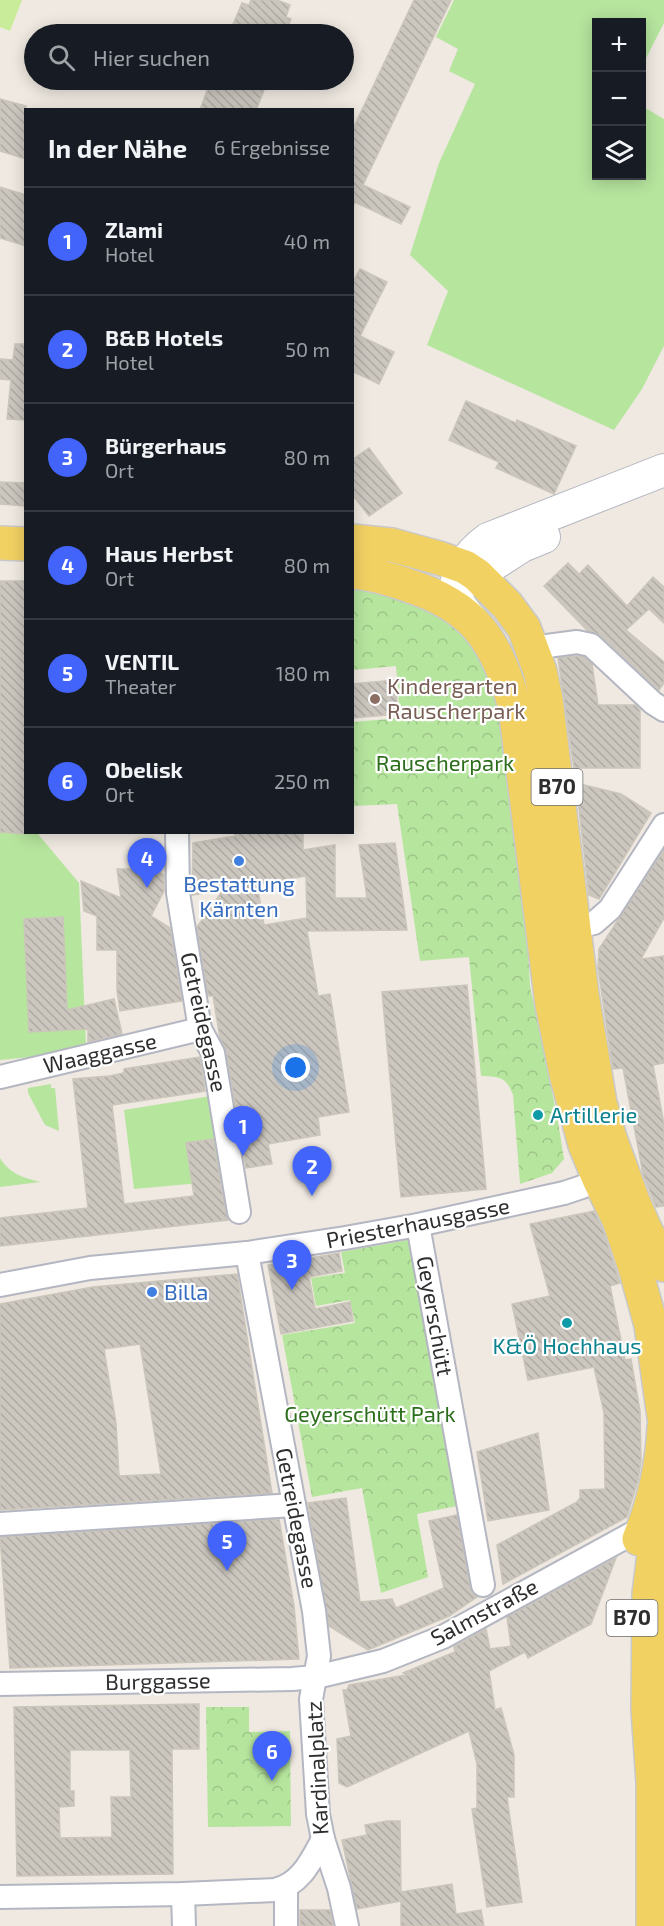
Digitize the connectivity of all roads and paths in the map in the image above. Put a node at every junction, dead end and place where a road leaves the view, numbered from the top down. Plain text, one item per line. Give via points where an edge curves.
1 (664, 470) edge
2 (664, 488) edge
3 (354, 541) edge
4 (0, 543) edge
5 (24, 544) edge
6 (355, 572) edge
7 (462, 585) junction
8 (532, 648) junction
9 (664, 710) edge
10 (664, 825) edge
11 (177, 834) edge
12 (539, 898) junction
13 (574, 928) junction
14 (200, 1029) junction
15 (0, 1077) edge
16 (610, 1174) junction
17 (239, 1212) dead end
18 (418, 1225) junction
19 (654, 1232) edge
20 (247, 1253) junction
21 (664, 1265) edge
22 (0, 1275) edge
23 (32, 1279) junction
24 (0, 1285) edge
25 (664, 1291) edge
26 (651, 1325) junction
27 (664, 1417) edge
28 (664, 1427) edge
29 (294, 1505) junction
30 (654, 1522) edge
31 (0, 1524) edge
32 (483, 1585) dead end
33 (316, 1677) junction
34 (0, 1684) edge
35 (658, 1782) edge
36 (323, 1839) junction
37 (286, 1887) junction
38 (183, 1894) junction
39 (0, 1897) edge
40 (184, 1926) edge
41 (286, 1926) edge
42 (347, 1926) edge
43 (653, 1926) edge

1 - 7 main road via 488,539 475,548
2 - 7 main road via 522,546
3 - 7 main road, B70 via 392,545
4 - 5 main road
6 - 7 main road, B70 via 430,593
7 - 8 main road, B70 via 507,604
7 - 12 main road, B70 via 504,670 515,707
8 - 9 street via 577,642 591,645
8 - 13 main road, B70 via 546,699
10 - 13 street via 609,909 594,924
11 - 14 street, Getreidegasse via 177,893
12 - 13 main road
12 - 16 main road, B70 via 552,1005 566,1074 585,1145
13 - 16 main road, B70
14 - 15 street, Waaggasse
14 - 17 street, Getreidegasse via 213,1053
16 - 18 street, Priesterhausgasse via 564,1193
16 - 19 main road, B70
16 - 26 main road, B70 via 619,1220
18 - 20 street, Priesterhausgasse
18 - 32 street, Geyerschütt
19 - 21 main road, B70
20 - 23 street, Priesterhausgasse via 90,1268
20 - 29 street, Getreidegasse
22 - 23 street, Priesterhausgasse
23 - 24 street, Priesterhausgasse
25 - 26 main road, B70
26 - 27 main road, B70
28 - 30 main road, B70
29 - 31 street
29 - 33 street, Getreidegasse via 314,1611 319,1656
30 - 33 street, Salmstraße via 443,1637 383,1661
30 - 35 main road, B70 via 637,1543 630,1600
33 - 34 street, Burggasse
33 - 36 street, Kardinalplatz via 311,1699
35 - 43 main road, B70
36 - 37 street, Kardinalplatz via 308,1867
36 - 42 street
37 - 38 street
37 - 41 street
38 - 39 street
38 - 40 street

